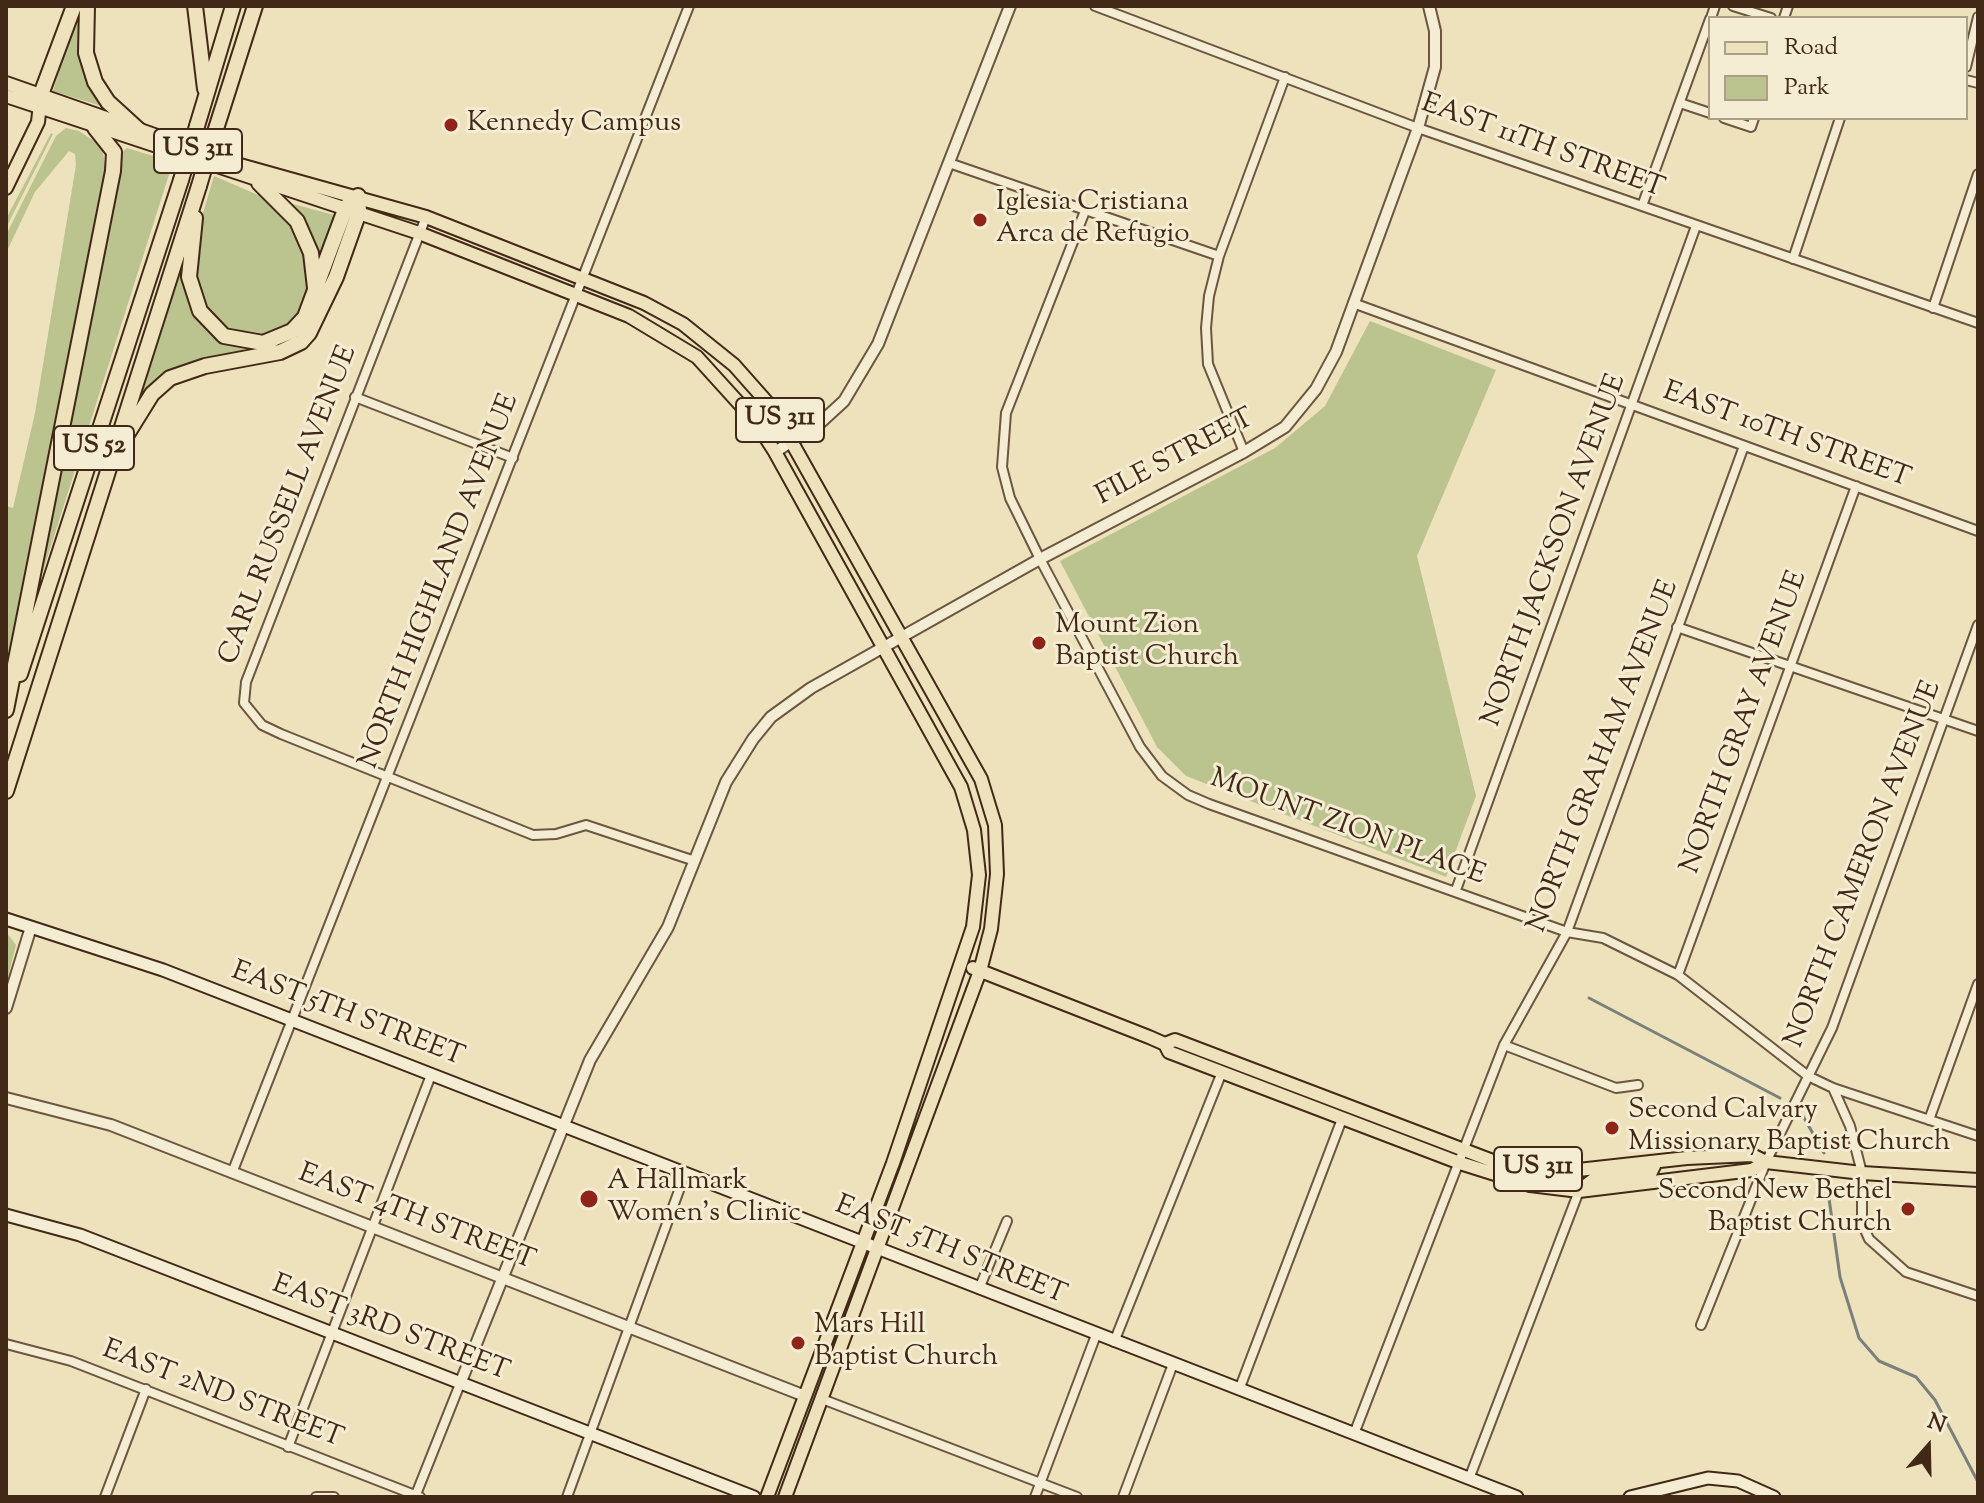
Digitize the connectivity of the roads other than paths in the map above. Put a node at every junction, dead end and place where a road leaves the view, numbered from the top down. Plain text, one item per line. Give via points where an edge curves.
1 (74, 6) edge
2 (87, 6) edge
3 (195, 6) edge
4 (233, 6) edge
5 (689, 6) edge
6 (1010, 6) edge
7 (1095, 6) edge
8 (1429, 6) edge
9 (1733, 6) edge
10 (255, 7) edge
11 (1765, 16) edge
12 (1978, 17) edge
13 (1708, 25) edge
14 (1968, 59) edge
15 (1285, 77) junction
16 (6, 83) edge
17 (6, 96) edge
18 (205, 99) junction
19 (1680, 103) junction
20 (40, 104) junction
21 (1708, 112) edge
22 (1730, 120) edge
23 (1753, 120) edge
24 (1839, 120) edge
25 (95, 128) junction
26 (1418, 128) junction
27 (142, 133) junction
28 (949, 163) junction
29 (1978, 174) edge
30 (259, 183) junction
31 (199, 186) junction
32 (6, 188) edge
33 (358, 196) junction
34 (1642, 206) junction
35 (353, 210) junction
36 (1085, 211) junction
37 (426, 217) junction
38 (1696, 226) junction
39 (419, 233) junction
40 (1219, 256) junction
41 (1793, 259) junction
42 (582, 278) junction
43 (576, 295) junction
44 (316, 298) junction
45 (1353, 303) junction
46 (1933, 308) junction
47 (1978, 323) edge
48 (355, 397) junction
49 (1633, 405) junction
50 (793, 440) junction
51 (1744, 446) junction
52 (775, 452) junction
53 (1244, 452) junction
54 (113, 458) junction
55 (513, 458) junction
56 (1856, 486) junction
57 (1978, 531) edge
58 (1040, 559) junction
59 (1978, 625) edge
60 (1677, 627) junction
61 (903, 636) junction
62 (884, 646) junction
63 (1791, 665) junction
64 (6, 712) edge
65 (1945, 720) junction
66 (1978, 731) edge
67 (388, 778) junction
68 (6, 791) edge
69 (695, 861) junction
70 (1456, 890) junction
71 (6, 919) edge
72 (31, 927) junction
73 (1567, 932) junction
74 (963, 964) junction
75 (980, 971) junction
76 (1678, 975) junction
77 (1978, 984) edge
78 (6, 1008) edge
79 (294, 1021) junction
80 (1165, 1044) junction
81 (1504, 1045) junction
82 (1222, 1072) junction
83 (431, 1075) junction
84 (1808, 1076) junction
85 (1638, 1085) dead end
86 (1833, 1088) junction
87 (6, 1098) edge
88 (1342, 1119) junction
89 (1929, 1120) junction
90 (561, 1125) junction
91 (1978, 1136) edge
92 (1463, 1157) junction
93 (1656, 1162) junction
94 (1766, 1162) junction
95 (232, 1173) junction
96 (1862, 1173) junction
97 (685, 1174) junction
98 (1978, 1180) edge
99 (1579, 1191) junction
100 (6, 1215) edge
101 (1007, 1221) dead end
102 (371, 1228) junction
103 (863, 1242) junction
104 (878, 1250) junction
105 (501, 1279) junction
106 (979, 1289) junction
107 (1978, 1296) edge
108 (1701, 1325) dead end
109 (628, 1327) junction
110 (331, 1333) junction
111 (1096, 1335) junction
112 (1114, 1342) junction
113 (6, 1344) edge
114 (1173, 1364) junction
115 (460, 1384) junction
116 (146, 1389) junction
117 (1239, 1390) junction
118 (805, 1396) junction
119 (822, 1399) junction
120 (589, 1434) junction
121 (1354, 1434) junction
122 (288, 1447) junction
123 (1469, 1479) junction
124 (1040, 1482) junction
125 (417, 1496) edge
126 (105, 1497) edge
127 (316, 1497) edge
128 (334, 1497) edge
129 (567, 1497) edge
130 (754, 1497) edge
131 (767, 1497) edge
132 (785, 1497) edge
133 (1035, 1497) edge
134 (1077, 1497) edge
135 (1123, 1497) edge
136 (1516, 1497) edge
137 (1630, 1497) edge
138 (1774, 1497) edge

1 - 20 highway
2 - 27 highway via 86,53 95,82
3 - 18 highway
4 - 18 highway, US 52
5 - 42 street, NORTH HIGHLAND AVENUE
6 - 28 street
7 - 15 street, EAST 11TH STREET
8 - 26 street, FILE STREET via 1435,67
9 - 11 street
10 - 31 highway, US 52, bridge
12 - 14 street
13 - 19 street
15 - 26 street, EAST 11TH STREET
15 - 40 street
16 - 20 main road
17 - 20 main road
18 - 64 highway, US 52, bridge
19 - 21 street
19 - 34 street
20 - 25 main road, US 311
20 - 27 main road, US 311
20 - 32 main road via 38,122
22 - 23 street via 1751,127
24 - 41 street
25 - 30 main road, US 311
25 - 64 highway via 114,152 113,171
26 - 34 street, EAST 11TH STREET
26 - 45 street, FILE STREET
27 - 33 main road, US 311
28 - 36 street
28 - 50 street via 878,344 844,401
29 - 46 street
30 - 35 main road, US 311
30 - 44 highway via 301,229 311,253
31 - 44 highway via 189,277 200,311 216,330 237,341 272,341 299,325
31 - 54 highway, US 52
33 - 35 highway
33 - 37 main road, US 311
34 - 38 street, EAST 11TH STREET
35 - 39 main road, US 311
35 - 44 highway
35 - 54 highway via 323,310 301,342 280,352 170,378 152,394
36 - 40 street
36 - 58 street, MOUNT ZION PLACE via 1002,431 1004,481
37 - 39 street, CARL RUSSELL AVENUE
37 - 42 main road, US 311
38 - 41 street, EAST 11TH STREET
38 - 49 street, NORTH JACKSON AVENUE
39 - 43 main road, US 311
39 - 48 street, CARL RUSSELL AVENUE
40 - 53 street via 1209,296 1206,346 1213,382
41 - 46 street, EAST 11TH STREET
42 - 43 street, NORTH HIGHLAND AVENUE
42 - 50 main road, US 311 via 644,303 709,344 773,409
43 - 52 main road, US 311 via 629,316 697,357 755,421
43 - 55 street, NORTH HIGHLAND AVENUE
45 - 49 street, EAST 10TH STREET
45 - 53 street, FILE STREET via 1316,389 1285,427
46 - 47 street, EAST 11TH STREET
48 - 55 street
48 - 67 street, CARL RUSSELL AVENUE via 246,682 244,703 262,725
49 - 51 street, EAST 10TH STREET
49 - 70 street, NORTH JACKSON AVENUE
50 - 52 street
50 - 61 main road, US 311
51 - 56 street, EAST 10TH STREET
51 - 60 street, NORTH GRAHAM AVENUE
52 - 62 main road, US 311
53 - 58 street, FILE STREET
54 - 68 highway, US 52
55 - 67 street, NORTH HIGHLAND AVENUE
56 - 57 street, EAST 10TH STREET
56 - 63 street, NORTH GRAY AVENUE
58 - 61 street, FILE STREET
58 - 70 street, MOUNT ZION PLACE via 1140,747 1176,788
59 - 65 street, NORTH CAMERON AVENUE
60 - 63 street
60 - 73 street, NORTH GRAHAM AVENUE
61 - 62 street, FILE STREET
61 - 75 main road, US 311 via 981,779 995,825 997,874
62 - 69 street, FILE STREET via 771,717 726,782
62 - 74 main road, US 311 via 961,787 974,830 979,875
63 - 65 street
63 - 76 street, NORTH GRAY AVENUE
65 - 66 street
65 - 84 street, NORTH CAMERON AVENUE via 1832,1028
67 - 69 street via 533,835 586,825
67 - 79 street, NORTH HIGHLAND AVENUE
69 - 90 street, FILE STREET via 668,927 604,1032
70 - 73 street, MOUNT ZION PLACE
71 - 72 main road, EAST 5TH STREET
72 - 78 street
72 - 79 main road, EAST 5TH STREET
73 - 76 street, MOUNT ZION PLACE via 1603,938
73 - 81 street, NORTH GRAHAM AVENUE
74 - 75 main road, US 311
74 - 103 main road
75 - 80 main road, US 311
75 - 104 main road
76 - 84 street, MOUNT ZION PLACE
77 - 89 street
79 - 83 main road, EAST 5TH STREET
79 - 95 street, NORTH HIGHLAND AVENUE
80 - 82 main road, US 311 via 1169,1052
80 - 92 main road, US 311 via 1175,1040
81 - 85 street via 1616,1088
81 - 92 street, NORTH GRAHAM AVENUE
82 - 88 main road, US 311
82 - 112 street
83 - 90 main road, EAST 5TH STREET
83 - 102 street
84 - 86 street, MOUNT ZION PLACE
84 - 94 street, NORTH CAMERON AVENUE
86 - 89 street, MOUNT ZION PLACE
86 - 96 street
87 - 95 street, EAST 4TH STREET via 93,1119
88 - 92 main road, US 311
88 - 117 street
89 - 91 street, MOUNT ZION PLACE
90 - 97 main road, EAST 5TH STREET
90 - 105 street, FILE STREET
92 - 93 main road, US 311 via 1560,1172
92 - 99 main road, US 311 via 1530,1185
92 - 121 street, NORTH GRAHAM AVENUE
93 - 94 main road, US 311 via 1752,1155
93 - 99 main road via 1651,1172 1593,1180
94 - 96 main road, US 311
94 - 99 main road, US 311 via 1752,1170
94 - 108 street, NORTH CAMERON AVENUE
95 - 102 street, EAST 4TH STREET
96 - 98 main road, US 311
96 - 107 street via 1862,1223 1878,1250 1906,1272
97 - 103 main road, EAST 5TH STREET
97 - 109 street
99 - 123 street
100 - 110 main road, EAST 3RD STREET via 80,1235
101 - 106 street
102 - 105 street, EAST 4TH STREET
102 - 110 street
103 - 104 main road, EAST 5TH STREET
103 - 118 main road
104 - 106 main road, EAST 5TH STREET
104 - 119 main road
105 - 109 street, EAST 4TH STREET
105 - 115 street, FILE STREET
106 - 111 main road, EAST 5TH STREET
109 - 118 street, EAST 4TH STREET
109 - 120 street
110 - 115 main road, EAST 3RD STREET
110 - 122 street
111 - 112 main road, EAST 5TH STREET
111 - 124 street
112 - 114 main road, EAST 5TH STREET
113 - 116 street, EAST 2ND STREET
114 - 117 main road, EAST 5TH STREET
114 - 135 street
115 - 120 main road, EAST 3RD STREET
115 - 125 street
116 - 122 street, EAST 2ND STREET
116 - 126 street
117 - 121 main road, EAST 5TH STREET
118 - 131 main road
119 - 124 street
119 - 132 main road
120 - 129 street
120 - 130 main road, EAST 3RD STREET
121 - 123 main road, EAST 5TH STREET
122 - 125 street, EAST 2ND STREET
123 - 136 main road, EAST 5TH STREET
124 - 133 street
124 - 134 street
127 - 128 street
137 - 138 main road via 1708,1478 1738,1481

